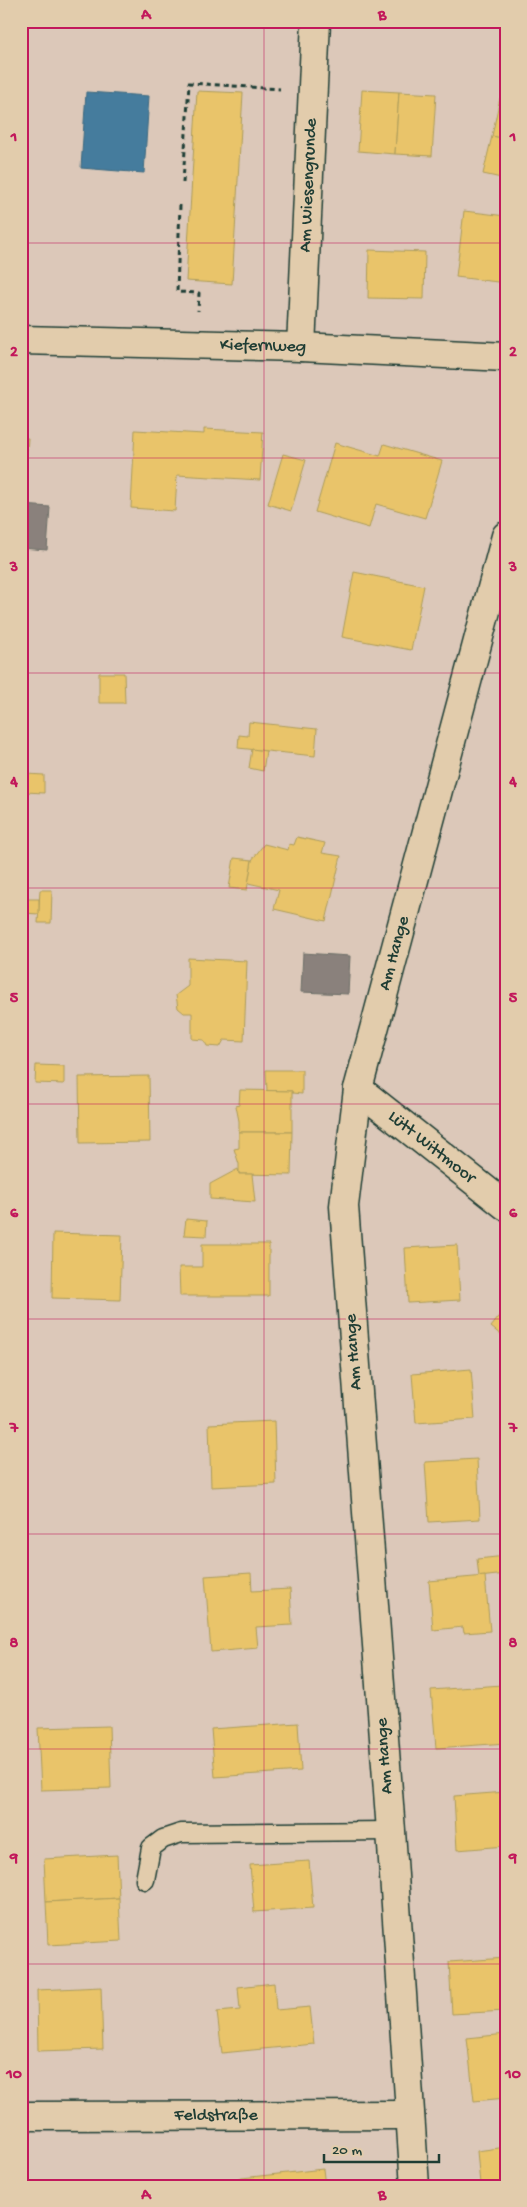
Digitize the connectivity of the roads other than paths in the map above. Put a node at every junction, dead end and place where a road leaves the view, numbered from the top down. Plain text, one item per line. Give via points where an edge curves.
1 (316, 21) edge
2 (21, 340) edge
3 (301, 347) junction
4 (506, 358) edge
5 (506, 536) edge
6 (358, 1089) junction
7 (506, 1206) edge
8 (391, 1831) junction
9 (145, 1880) dead end
10 (21, 2116) edge
11 (410, 2116) junction
12 (415, 2186) edge

1 - 3 street, Am Wiesengrunde
2 - 3 street, Kiefernweg
3 - 4 street, Kiefernweg
5 - 6 street, Am Hange
6 - 7 street, Lütt Wittmoor
6 - 8 street, Am Hange via 344,1206
8 - 9 lane via 181,1833 163,1839 151,1848
8 - 11 street, Am Hange
10 - 11 street, Feldstraße
11 - 12 street, Am Hange

